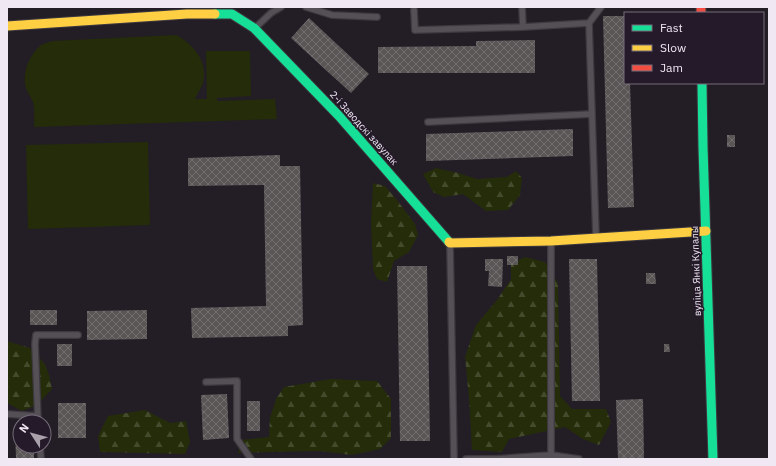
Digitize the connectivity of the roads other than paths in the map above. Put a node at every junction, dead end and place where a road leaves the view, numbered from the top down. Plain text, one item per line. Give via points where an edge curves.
1 (281, 7) edge
2 (306, 7) edge
3 (522, 7) edge
4 (601, 7) edge
5 (414, 10) dead end
6 (187, 11) edge
7 (377, 17) dead end
8 (589, 23) junction
9 (7, 26) edge
10 (523, 27) junction
11 (254, 28) junction
12 (702, 84) edge
13 (592, 114) junction
14 (428, 122) dead end
15 (706, 231) junction
16 (596, 237) junction
17 (551, 240) junction
18 (450, 243) junction
19 (78, 335) dead end
20 (206, 382) dead end
21 (38, 414) edge
22 (551, 455) junction
23 (251, 459) edge
24 (454, 459) edge
25 (466, 459) edge
26 (579, 459) edge
27 (713, 459) edge

1 - 11 lane
2 - 7 lane via 332,15
3 - 10 lane
4 - 8 lane
5 - 10 lane via 415,30
6 - 9 street, 2-і Заводскі завулак
6 - 11 street, 2-і Заводскі завулак via 232,14
8 - 10 lane
8 - 13 lane
11 - 18 street, 2-і Заводскі завулак via 339,116
12 - 15 street, вуліца Янкі Купалы
13 - 14 lane
13 - 16 lane
15 - 16 street
15 - 27 street, вуліца Янкі Купалы
16 - 17 street
17 - 18 street
17 - 22 lane
18 - 24 lane
19 - 21 lane via 36,335
20 - 23 lane via 237,381 237,438
22 - 25 lane
22 - 26 lane

